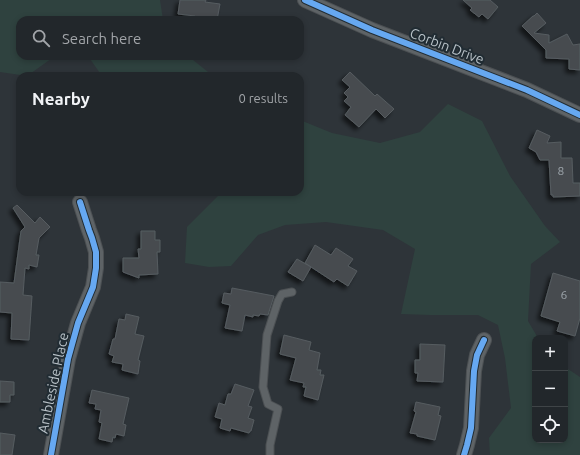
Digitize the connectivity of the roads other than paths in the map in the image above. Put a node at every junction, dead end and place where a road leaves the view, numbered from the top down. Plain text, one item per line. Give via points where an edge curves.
1 (305, 0) edge
2 (580, 115) edge
3 (80, 202) dead end
4 (292, 292) dead end
5 (484, 340) dead end
6 (51, 455) edge
7 (270, 455) edge
8 (464, 455) edge

1 - 2 street, Corbin Drive via 372,30 526,90
3 - 6 street, Ambleside Place via 96,252 96,268 93,287 78,322 68,359
4 - 7 lane via 282,294 267,335 263,387 268,404 278,409
5 - 8 street via 474,371 471,428

